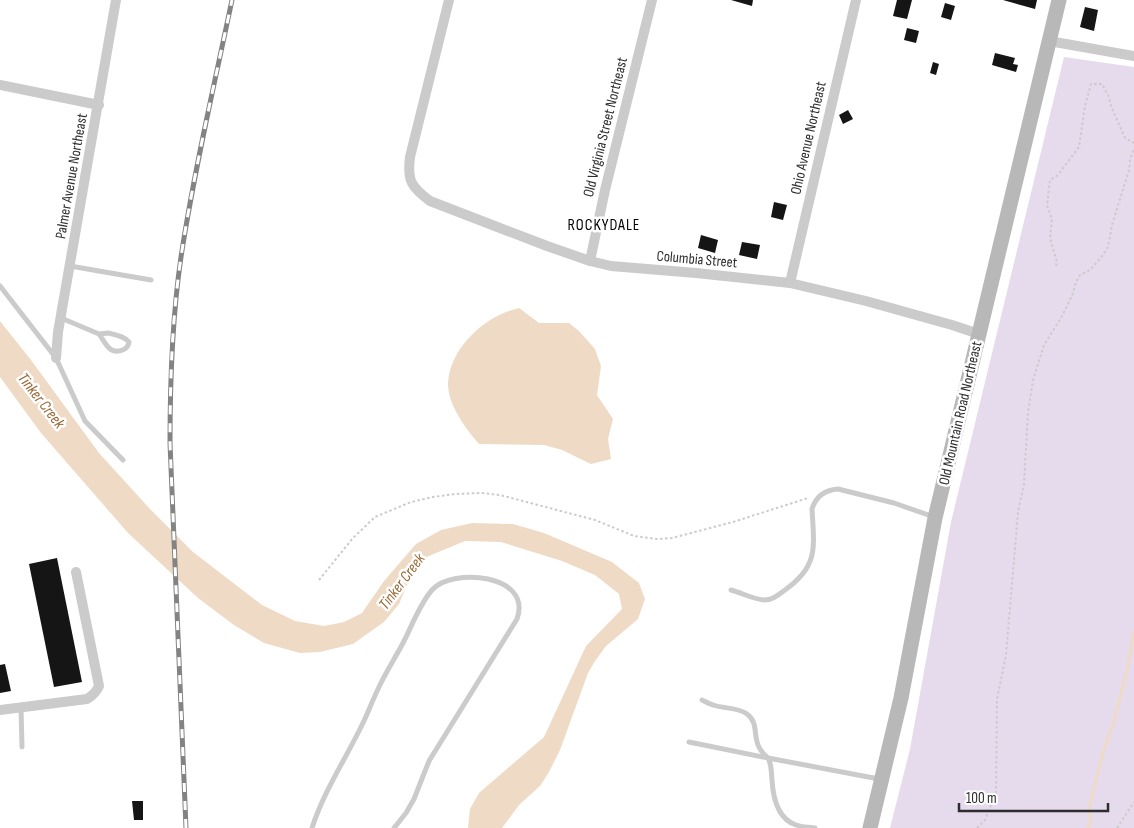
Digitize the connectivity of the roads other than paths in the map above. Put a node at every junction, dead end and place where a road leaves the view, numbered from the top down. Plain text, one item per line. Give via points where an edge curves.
1 (116, 0) edge
2 (449, 0) edge
3 (652, 0) edge
4 (856, 0) edge
5 (1059, 0) edge
6 (1049, 41) junction
7 (1134, 56) edge
8 (0, 85) edge
9 (99, 105) junction
10 (590, 261) junction
11 (70, 266) junction
12 (151, 280) dead end
13 (790, 284) junction
14 (0, 286) edge
15 (61, 318) junction
16 (100, 334) junction
17 (979, 334) junction
18 (56, 358) junction
19 (123, 460) dead end
20 (935, 518) junction
21 (76, 572) dead end
22 (731, 590) dead end
23 (702, 700) dead end
24 (21, 708) junction
25 (0, 710) edge
26 (689, 742) dead end
27 (22, 747) dead end
28 (768, 758) junction
29 (882, 780) junction
30 (312, 828) edge
31 (394, 828) edge
32 (816, 828) edge
33 (870, 828) edge

1 - 9 street, Palmer Avenue Northeast
2 - 10 street, Columbia Street via 410,156 413,186 430,201 447,209
3 - 10 street, Old Virginia Street Northeast
4 - 13 street, Ohio Avenue Northeast
5 - 6 street, Old Mountain Road Northeast
6 - 7 street
6 - 17 street, Old Mountain Road Northeast
8 - 9 street
9 - 11 street, Palmer Avenue Northeast
10 - 13 street, Columbia Street via 611,266
11 - 12 lane
11 - 15 street, Palmer Avenue Northeast
13 - 17 street, Columbia Street via 866,301
14 - 18 lane
15 - 16 lane
15 - 18 street, Palmer Avenue Northeast
16 - 16 lane via 113,350 120,351 128,346 129,342 119,335
17 - 20 street, Old Mountain Road Northeast
18 - 19 lane via 85,420
20 - 22 lane via 894,503 838,489 830,490 814,502 814,549 802,576 767,600
20 - 29 street, Old Mountain Road Northeast
21 - 24 street via 99,686 86,699
23 - 28 lane via 748,714 753,719 757,747
24 - 25 street
24 - 27 lane
26 - 28 lane
28 - 29 lane
28 - 32 lane via 778,809 792,824
29 - 33 street, Old Mountain Road Northeast
30 - 31 lane via 326,792 361,728 378,688 432,590 456,578 486,580 509,587 520,604 518,619 429,761 414,799

